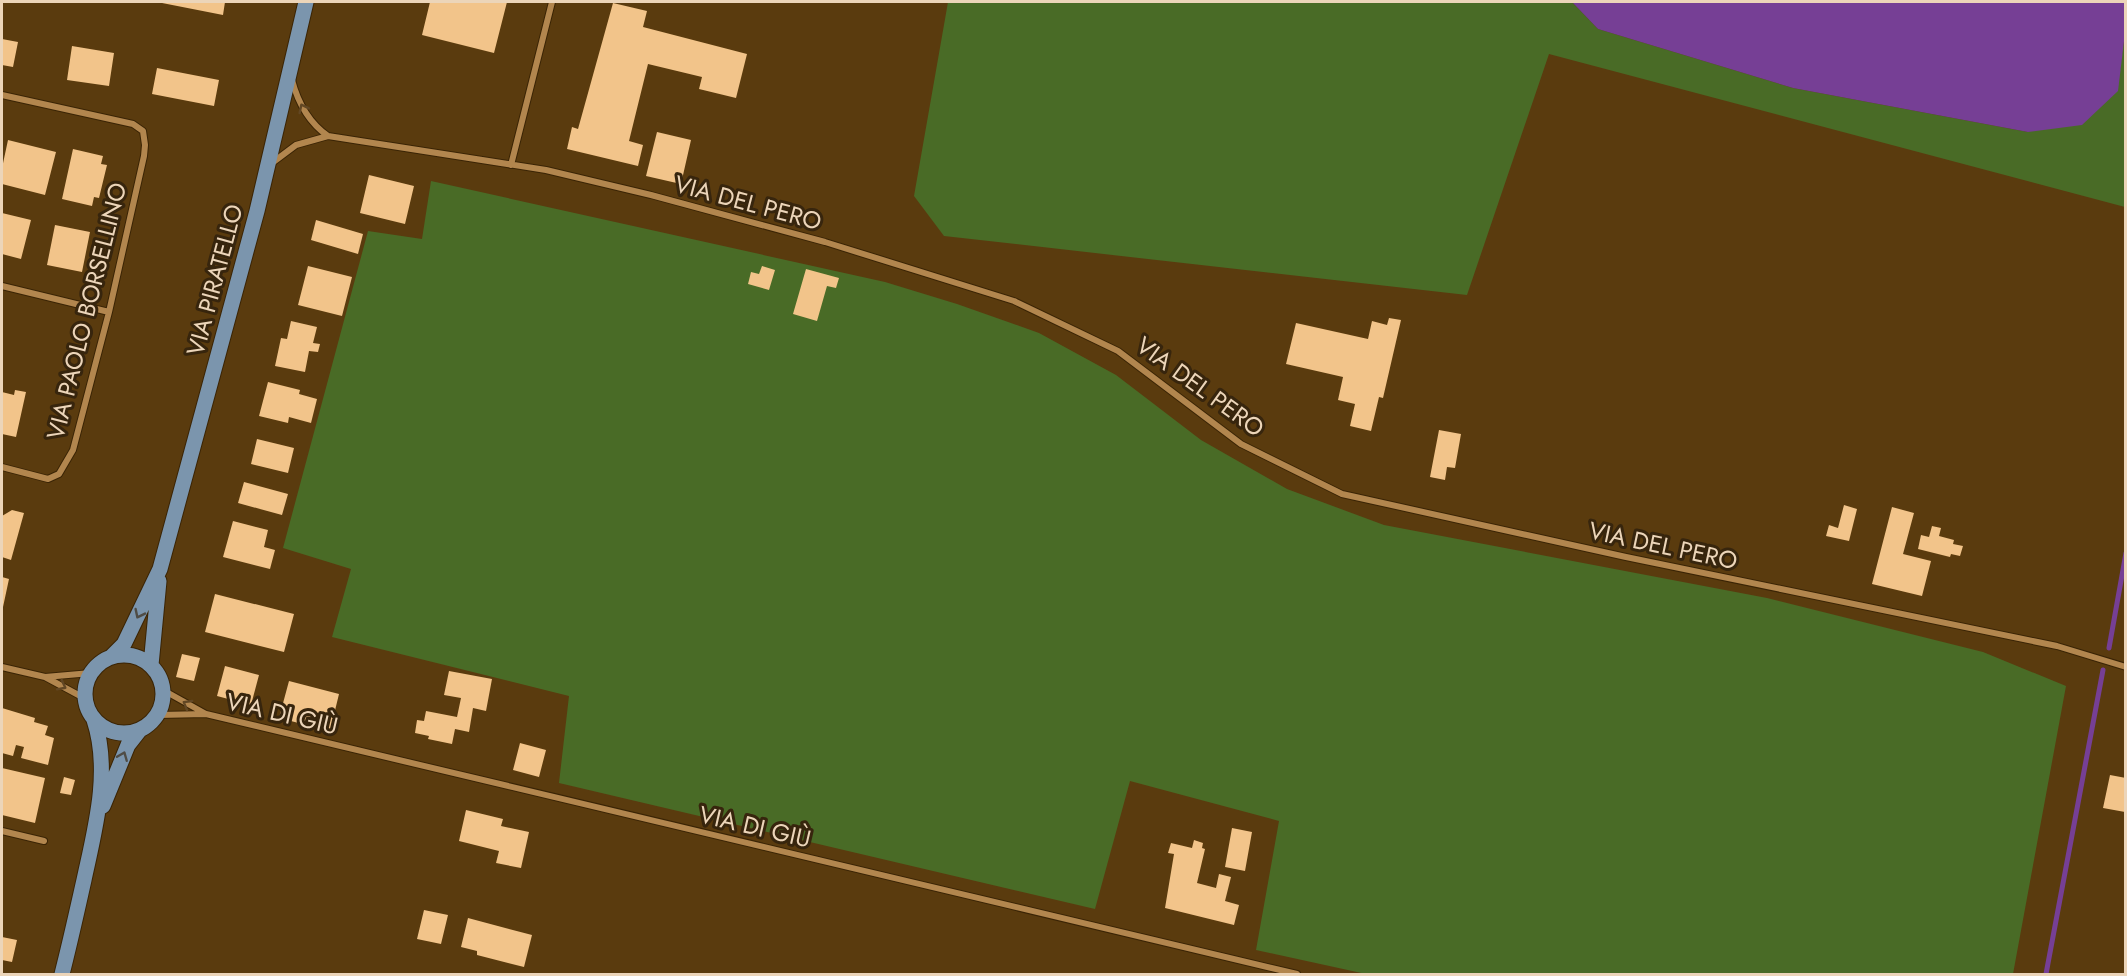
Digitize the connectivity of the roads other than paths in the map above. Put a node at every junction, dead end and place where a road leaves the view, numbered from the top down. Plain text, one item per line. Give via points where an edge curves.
1 (306, 2) edge
2 (552, 2) edge
3 (290, 72) junction
4 (2, 95) edge
5 (328, 136) junction
6 (511, 165) junction
7 (267, 167) junction
8 (2, 286) edge
9 (109, 312) junction
10 (2, 467) edge
11 (160, 569) junction
12 (112, 656) junction
13 (151, 665) junction
14 (2, 667) edge
15 (2126, 667) edge
16 (91, 673) junction
17 (45, 677) junction
18 (163, 690) junction
19 (84, 698) junction
20 (206, 714) junction
21 (158, 715) junction
22 (94, 720) junction
23 (139, 731) junction
24 (97, 823) junction
25 (2, 831) edge
26 (44, 841) dead end
27 (62, 975) edge
28 (1297, 975) edge

1 - 3 main road, VIA PIRATELLO
2 - 6 street
5 -> 3 street via 305,114
3 - 7 main road, VIA PIRATELLO
4 - 9 street, VIA PAOLO BORSELLINO via 132,124 142,131 144,156
5 - 6 street, VIA DEL PERO
5 - 7 street, VIA DEL PERO via 296,145
6 - 15 street, VIA DEL PERO via 651,195 814,239 1014,301 1118,351 1241,444 1342,494 2057,646
7 - 11 main road, VIA PIRATELLO
8 - 9 street
9 - 10 street, VIA PAOLO BORSELLINO via 73,450 60,474 48,478
11 -> 12 main road, VIA PIRATELLO via 124,644
11 - 13 main road, VIA PIRATELLO
12 - 13 main road via 139,658
12 - 16 main road, VIA PIRATELLO
13 - 18 main road
14 - 17 street
16 - 17 street
16 - 19 main road
17 -> 19 street
20 -> 18 street, VIA DI GIÙ
18 - 21 main road
19 - 22 main road
20 - 21 street, VIA DI GIÙ
20 - 28 street, VIA DI GIÙ
21 - 23 main road
22 - 23 main road via 115,733
22 - 24 main road via 101,769
24 -> 23 main road via 128,745
24 - 27 main road
25 - 26 street

